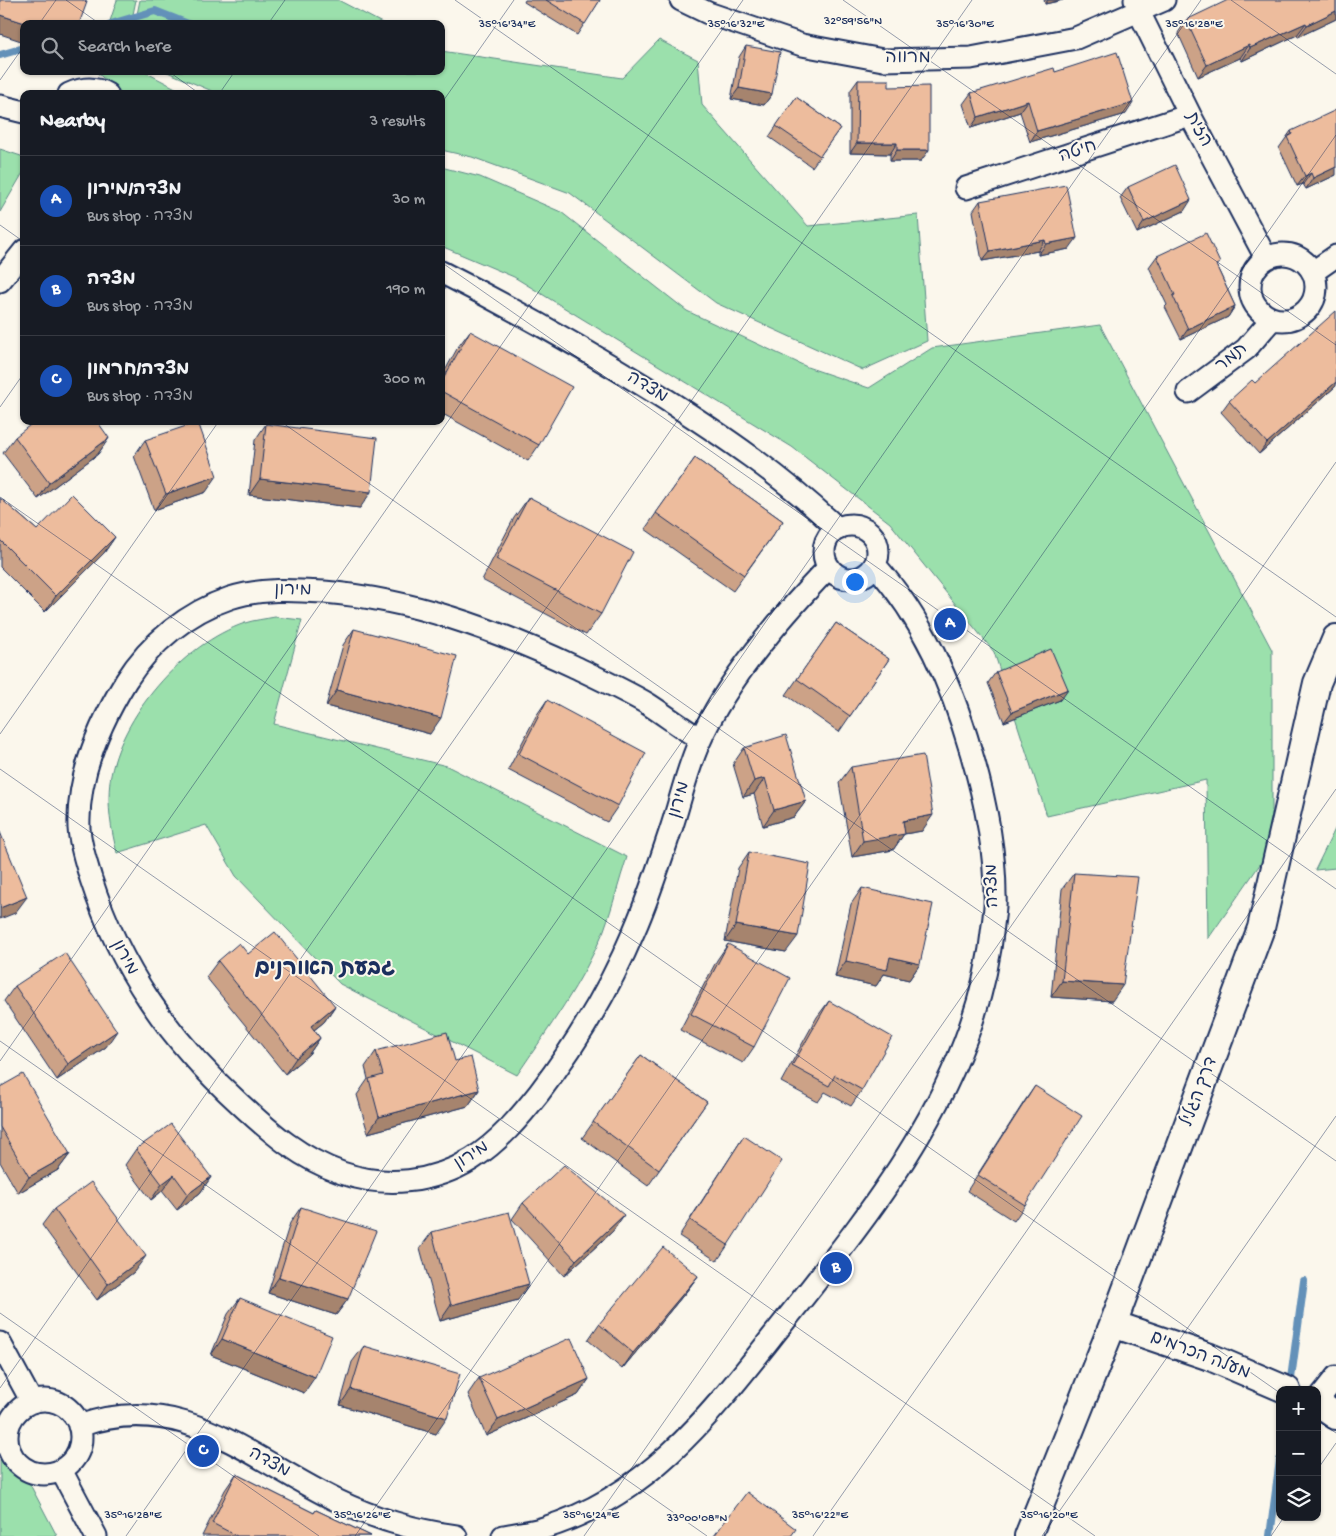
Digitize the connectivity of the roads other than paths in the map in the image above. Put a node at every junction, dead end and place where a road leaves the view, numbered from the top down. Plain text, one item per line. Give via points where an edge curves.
1 (681, 0) edge
2 (1164, 0) edge
3 (708, 6) edge
4 (1137, 6) edge
5 (79, 90) edge
6 (97, 90) edge
7 (0, 106) edge
8 (20, 111) edge
9 (1190, 115) junction
10 (966, 188) dead end
11 (20, 256) edge
12 (1336, 256) edge
13 (1266, 258) junction
14 (1313, 272) junction
15 (445, 274) edge
16 (0, 281) edge
17 (1272, 319) junction
18 (1188, 392) dead end
19 (838, 529) junction
20 (875, 565) junction
21 (829, 567) junction
22 (1336, 638) edge
23 (700, 739) junction
24 (1113, 1324) junction
25 (0, 1343) edge
26 (1336, 1377) edge
27 (1278, 1386) edge
28 (1321, 1397) edge
29 (32, 1402) junction
30 (1321, 1405) edge
31 (1336, 1416) edge
32 (79, 1426) junction
33 (61, 1470) junction
34 (96, 1536) edge
35 (456, 1536) edge
36 (503, 1536) edge
37 (1028, 1536) edge

1 - 3 street, מרווה
2 - 4 street, מרווה
3 - 4 street, מרווה via 802,45 883,60 971,58 1076,38
4 - 9 street, הזית
5 - 6 street
7 - 8 street
9 - 10 street, חיטה
9 - 13 street, הזית
11 - 16 street
12 - 14 street
13 - 14 street via 1284,253 1292,255 1301,259
13 - 17 street via 1256,267 1250,290 1253,303
14 - 17 street via 1317,290 1306,313 1290,320
15 - 19 street, מצדה via 553,331 684,411 754,459
17 - 18 street, תמר via 1246,349
19 - 20 street via 853,525 873,536 878,550
19 - 21 street via 827,542 825,550
20 - 21 street via 870,572 856,579 841,577
20 - 36 street, מצדה via 909,608 946,679 962,722 991,831 995,905 990,958 974,1018 952,1075 888,1184 809,1290 691,1434 656,1468 611,1499 581,1515 542,1529
21 - 23 street, מירון via 767,636 730,687
22 - 24 street, דרך הגליל via 1317,683 1261,928
23 - 23 street, מירון via 634,931 595,1008 555,1072 501,1136 475,1157 422,1180 370,1181 320,1165 276,1137 203,1069 162,1020 126,964 97,899 79,834 79,802 85,768 107,712 136,665 164,636 196,613 233,596 274,589 376,598 498,633 614,686
24 - 27 street, מעלה הכרמים via 1210,1357
24 - 37 street, דרך הגליל
25 - 29 street
26 - 28 street
29 - 32 street via 43,1400 60,1404
29 - 33 street via 11,1422 7,1432 9,1449 18,1464 33,1473 50,1474
30 - 31 street
32 - 33 street via 81,1437 77,1453
32 - 35 street, מצדה via 120,1415 154,1416 184,1422 221,1437 335,1500 378,1519 420,1531
33 - 34 street

